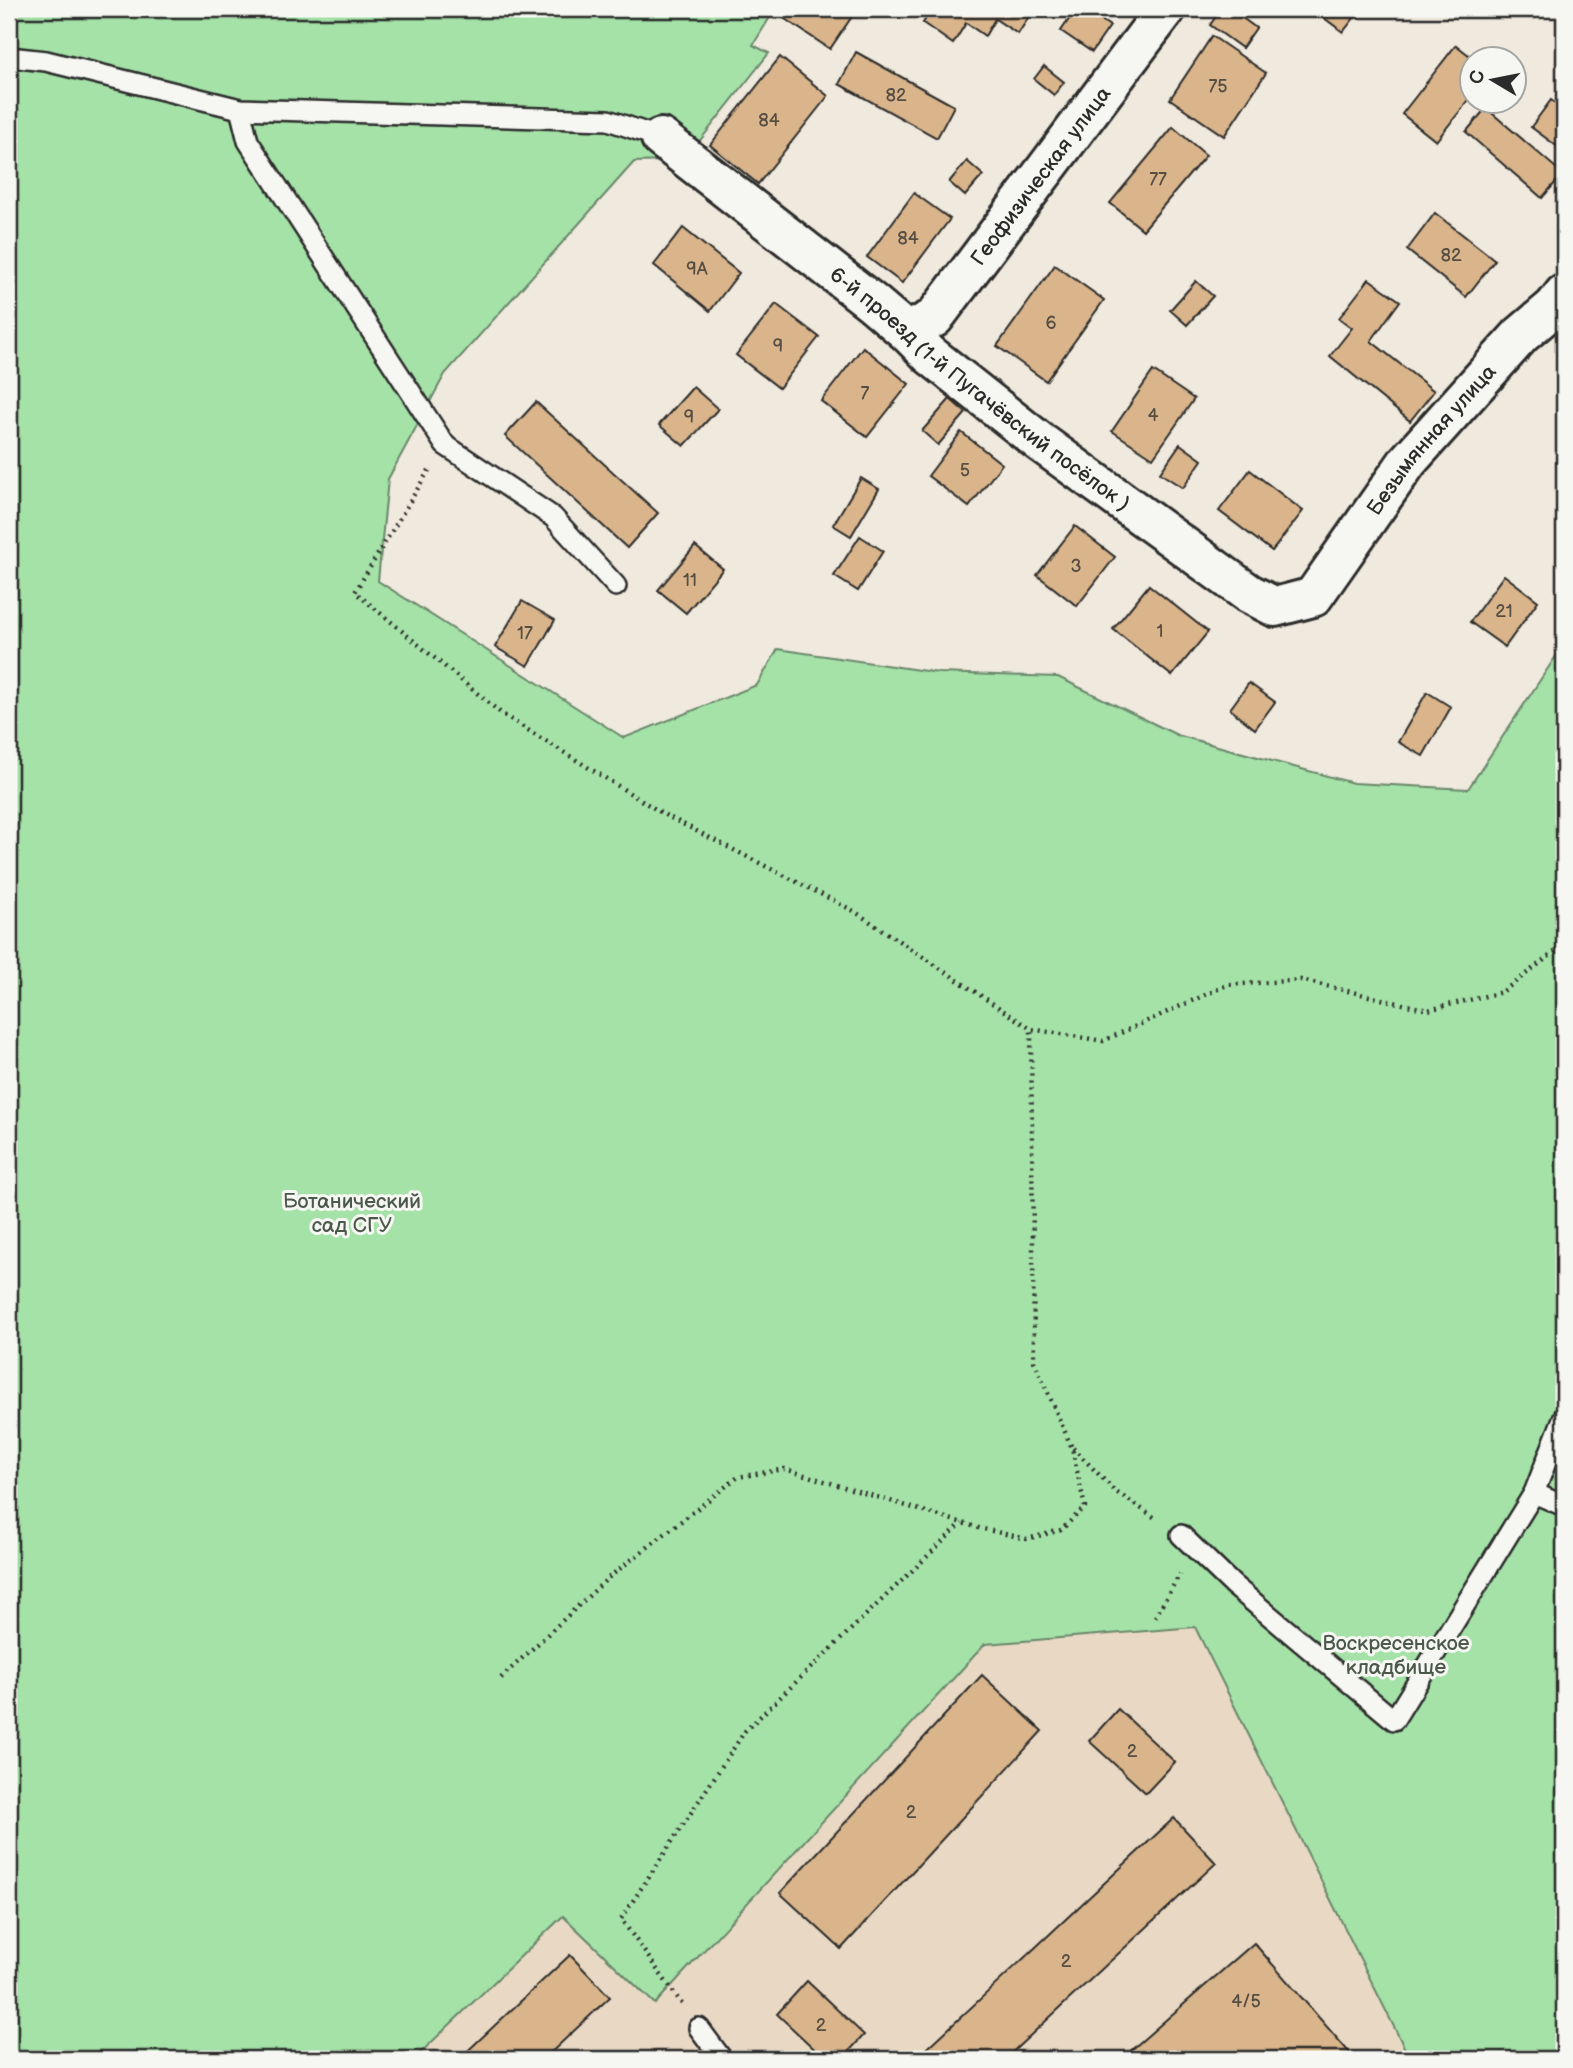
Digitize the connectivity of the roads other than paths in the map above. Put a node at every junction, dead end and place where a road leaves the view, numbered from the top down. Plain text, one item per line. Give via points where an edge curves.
1 (1166, 9) edge
2 (9, 57) edge
3 (240, 110) junction
4 (661, 138) joint
5 (1564, 294) edge
6 (908, 332) junction
7 (616, 586) dead end
8 (1313, 597) joint
9 (1564, 1416) edge
10 (1534, 1493) junction
11 (1564, 1506) edge
12 (1181, 1535) road end
13 (699, 2028) road end
14 (722, 2059) edge

1 - 6 street, Геофизическая улица via 934,318
2 - 3 lane via 46,61
3 - 4 lane via 608,120
3 - 7 lane via 248,141 444,445 554,517
4 - 6 street, 6-й проезд (1-й Пугачёвский посёлок )
5 - 8 street, Безымянная улица via 1408,461
6 - 8 street, 6-й проезд (1-й Пугачёвский посёлок ) via 930,355 1040,442 1248,593 1275,607
9 - 10 lane
10 - 11 lane
10 - 12 lane via 1394,1720 1233,1585
13 - 14 lane

